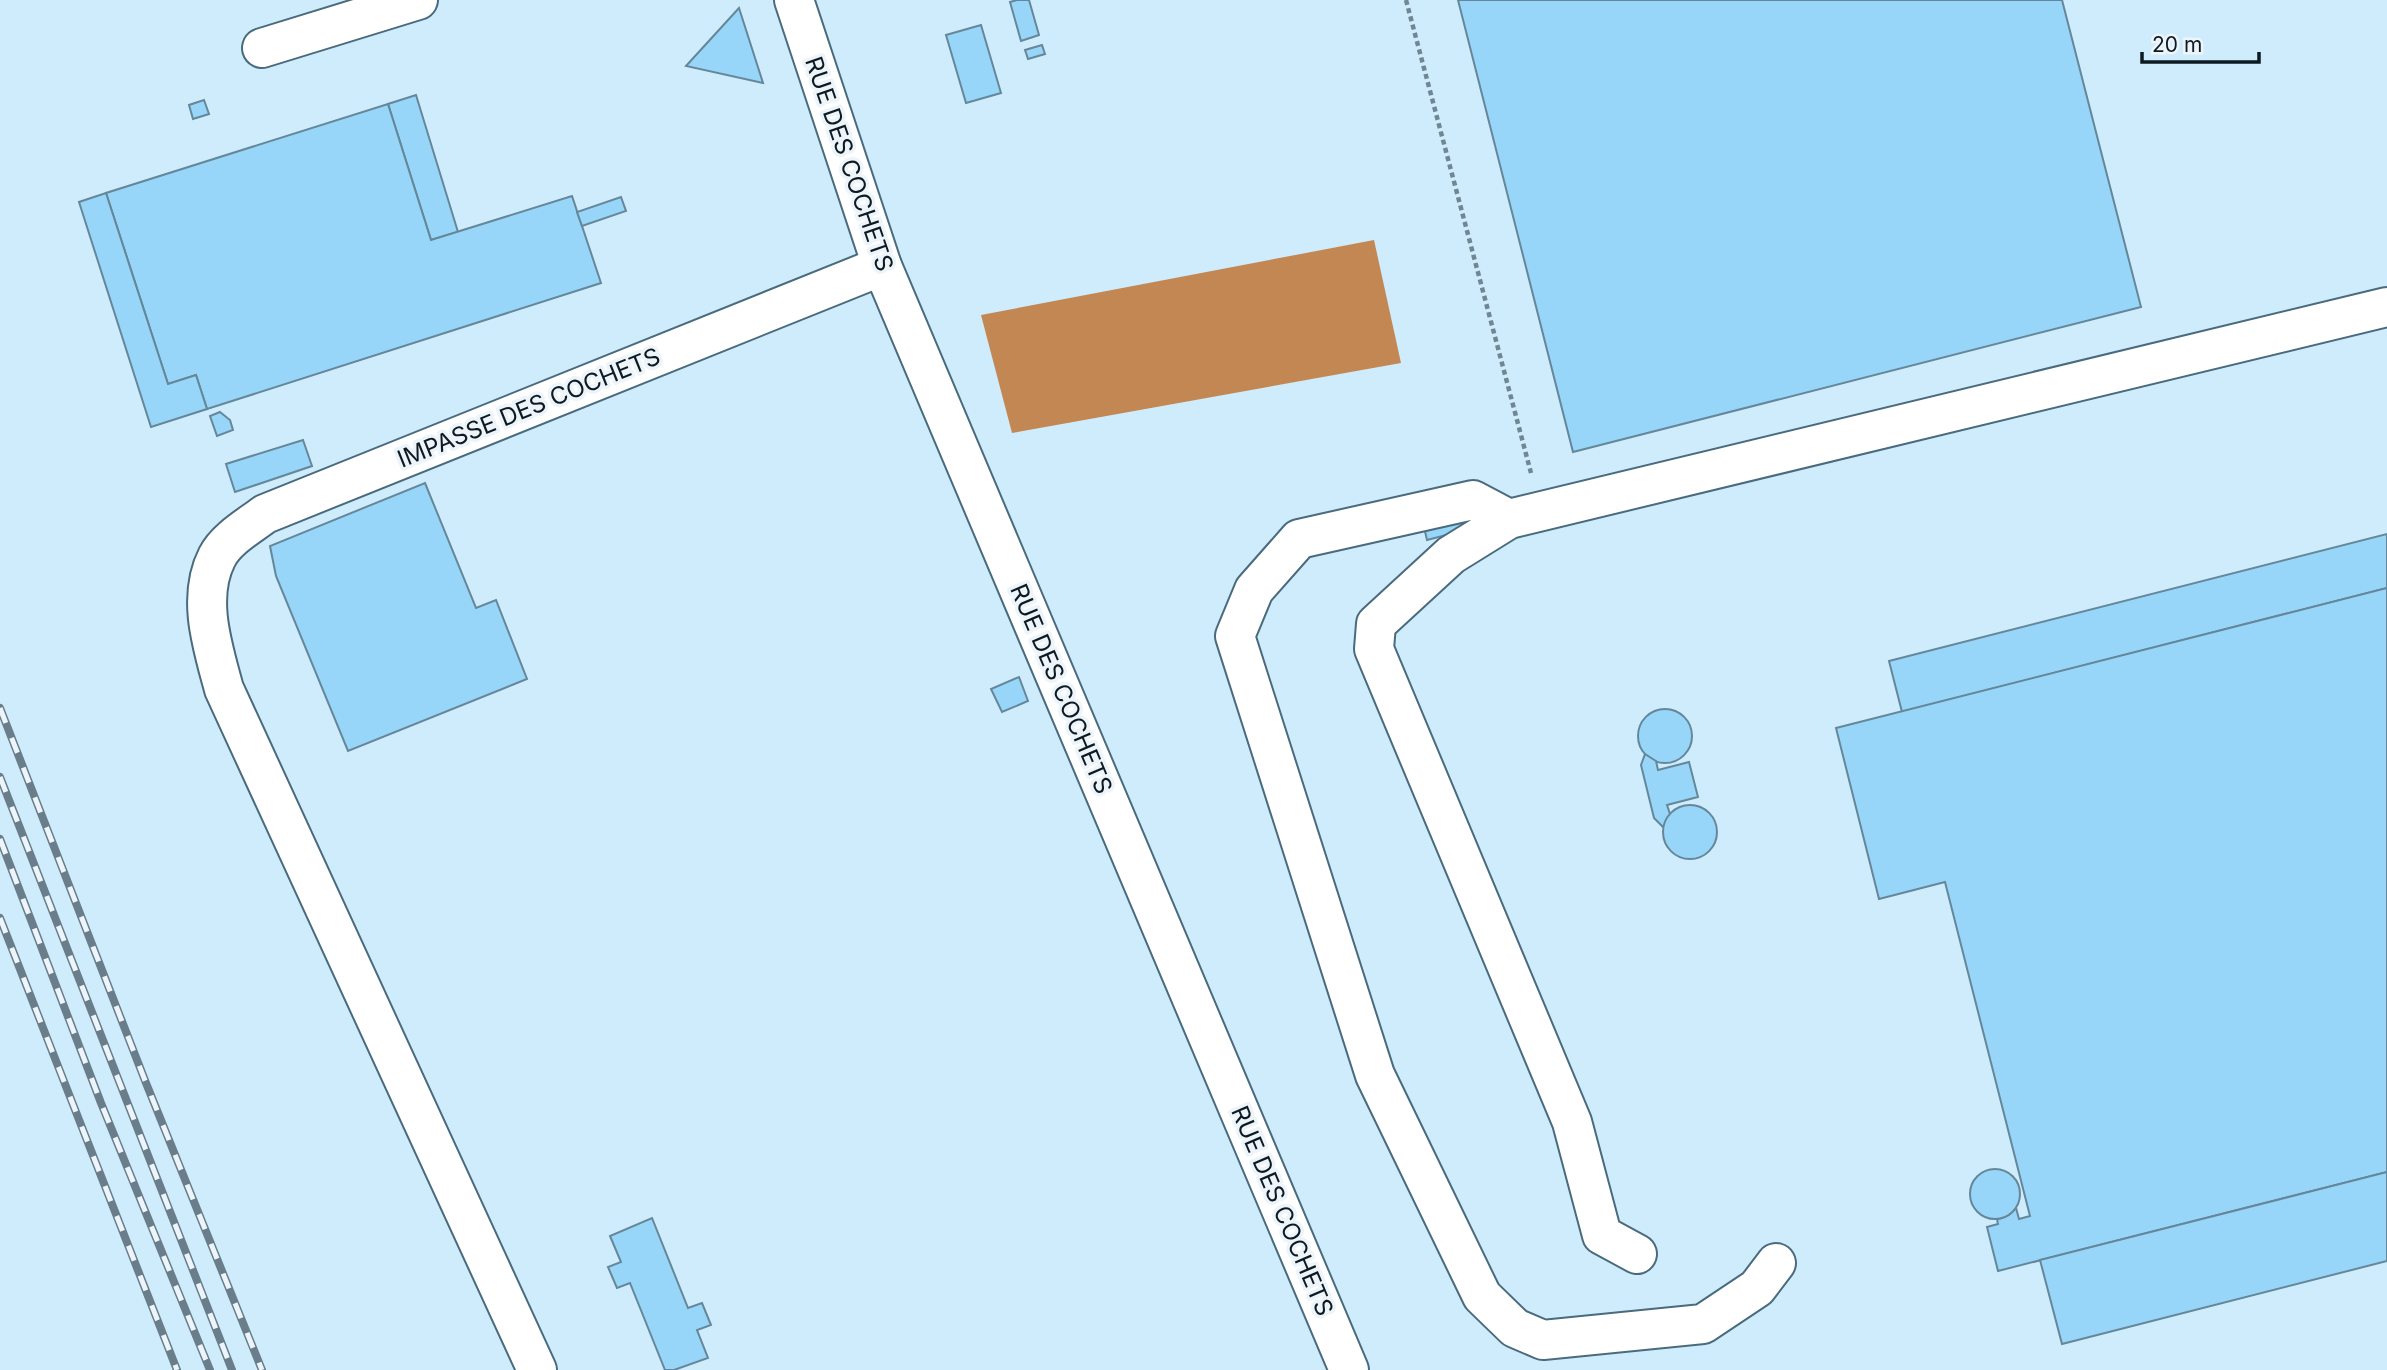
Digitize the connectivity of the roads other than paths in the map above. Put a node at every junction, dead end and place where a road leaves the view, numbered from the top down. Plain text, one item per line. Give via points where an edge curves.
1 (418, 0) edge
2 (794, 0) edge
3 (262, 48) dead end
4 (882, 266) junction
5 (2387, 307) edge
6 (1525, 515) junction
7 (1637, 1254) dead end
8 (1776, 1263) dead end
9 (537, 1370) edge
10 (1349, 1370) edge

1 - 3 street
2 - 4 street, RUE DES COCHETS
4 - 9 street, IMPASSE DES COCHETS via 265,514 217,556 208,586 209,631 224,689
4 - 10 street, RUE DES COCHETS
5 - 6 street
6 - 7 street via 1451,555 1376,624 1374,649 1572,1122 1602,1235
6 - 8 street via 1474,500 1299,539 1254,590 1235,636 1375,1075 1482,1296 1514,1328 1543,1340 1703,1324 1757,1288

